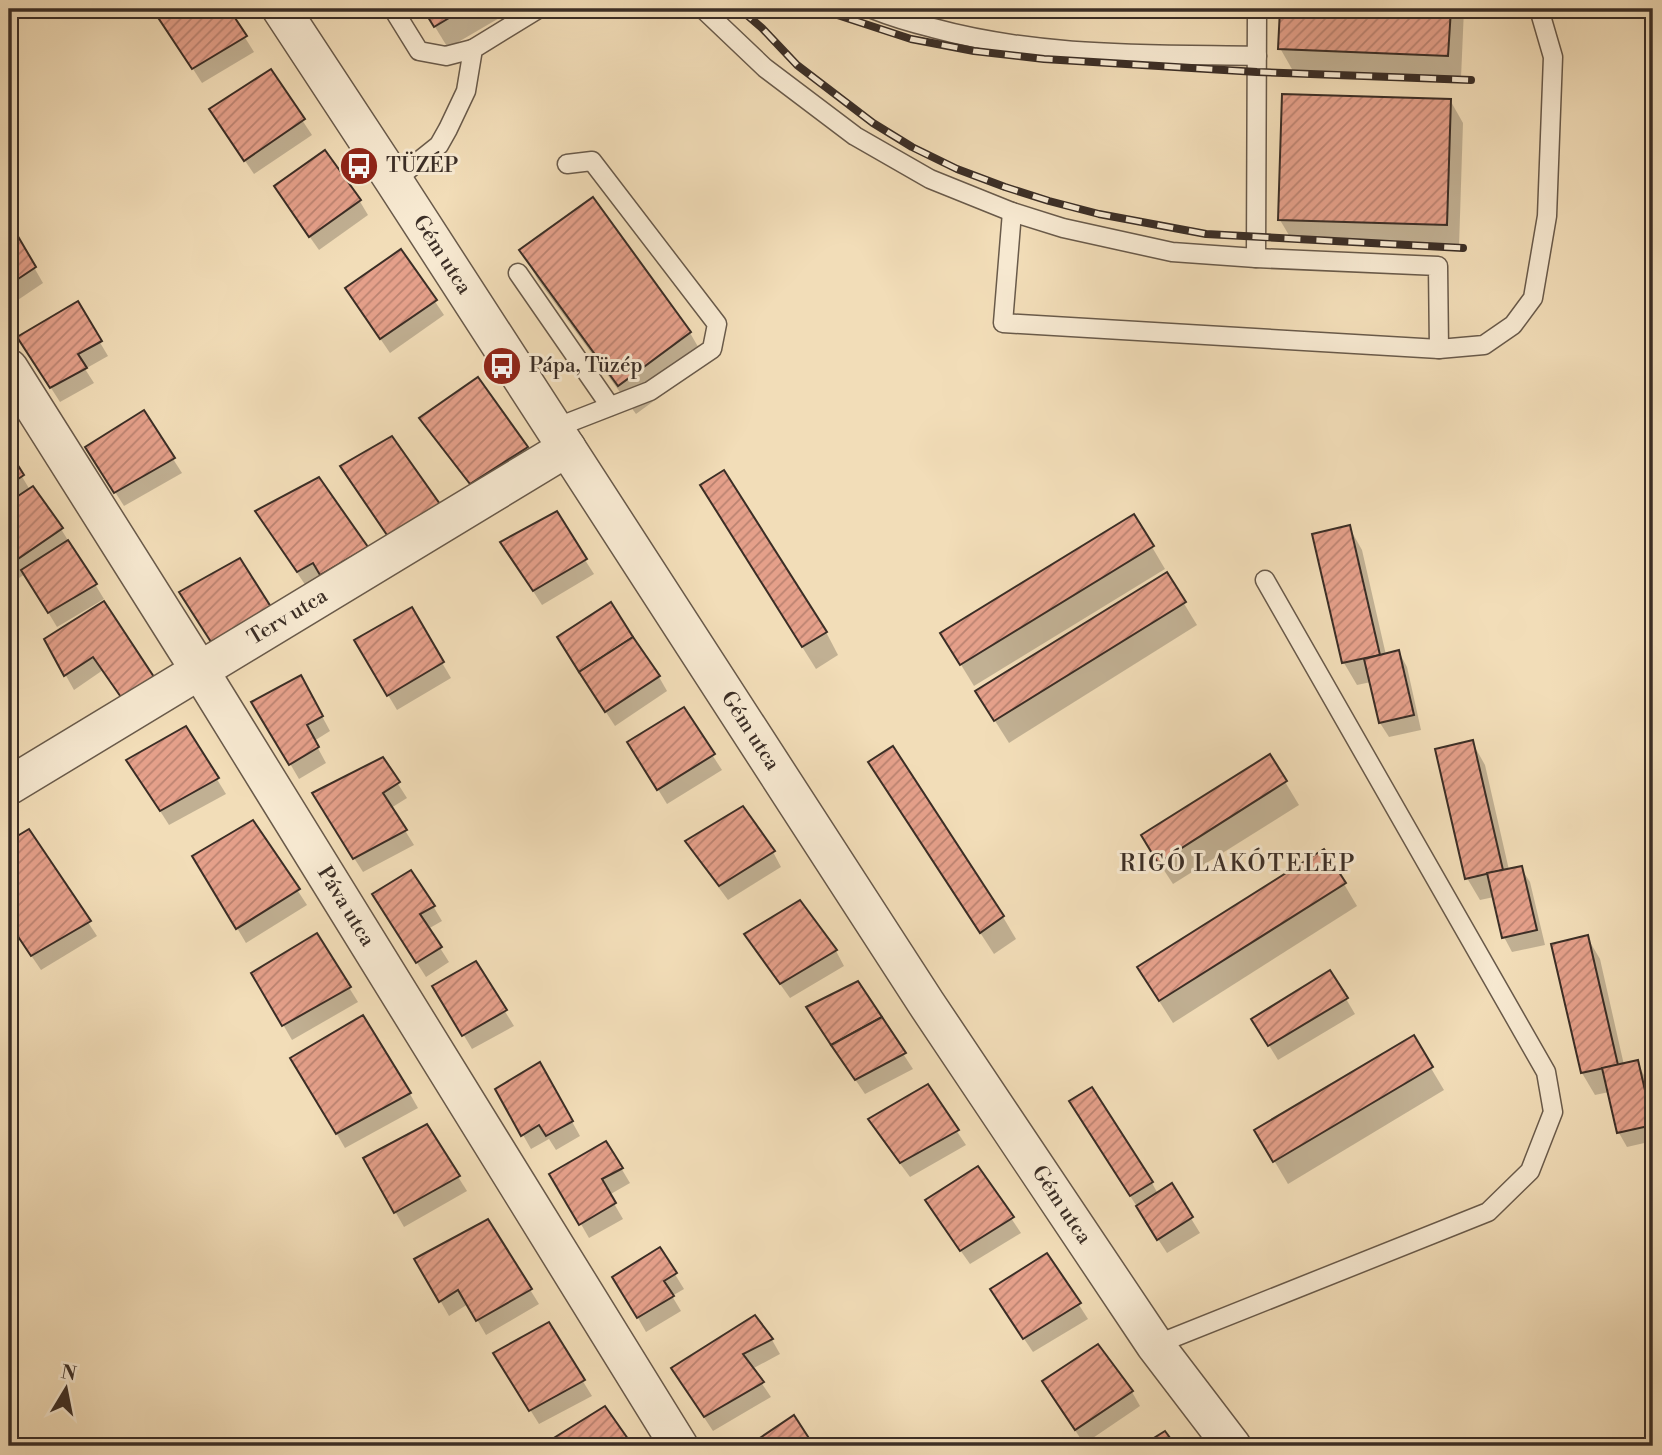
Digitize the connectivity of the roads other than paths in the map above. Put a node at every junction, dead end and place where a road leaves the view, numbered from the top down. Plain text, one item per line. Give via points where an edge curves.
1 (281, 9) edge
2 (393, 9) edge
3 (538, 9) edge
4 (703, 9) edge
5 (872, 9) edge
6 (1257, 9) edge
7 (1539, 9) edge
8 (473, 49) junction
9 (1257, 56) junction
10 (567, 164) dead end
11 (394, 181) junction
12 (1012, 212) junction
13 (1256, 258) junction
14 (518, 273) dead end
15 (1439, 349) junction
16 (9, 368) edge
17 (610, 406) junction
18 (561, 438) junction
19 (1265, 580) dead end
20 (200, 671) junction
21 (9, 786) edge
22 (1155, 1345) junction
23 (679, 1446) edge
24 (1232, 1446) edge

1 - 11 street, Gém utca
2 - 8 lane via 419,51 446,56
3 - 8 lane
4 - 12 lane via 765,68 855,136 930,179
5 - 9 lane via 966,37 1031,48
6 - 9 lane
7 - 15 lane via 1553,57 1547,216 1533,298 1513,325 1484,345
8 - 11 lane via 466,91 439,145
9 - 13 lane
10 - 17 lane via 592,161 717,324 712,349 650,391
11 - 18 street, Gém utca
12 - 13 lane via 1172,252
12 - 15 lane via 1003,323
13 - 15 lane via 1438,266
14 - 17 lane
16 - 20 street, Páva utca
17 - 18 lane
18 - 20 street, Terv utca
18 - 22 street, Gém utca via 926,1003
19 - 22 lane via 1546,1072 1553,1112 1530,1171 1488,1212
20 - 21 street, Terv utca
20 - 23 street, Páva utca
22 - 24 street, Gém utca

